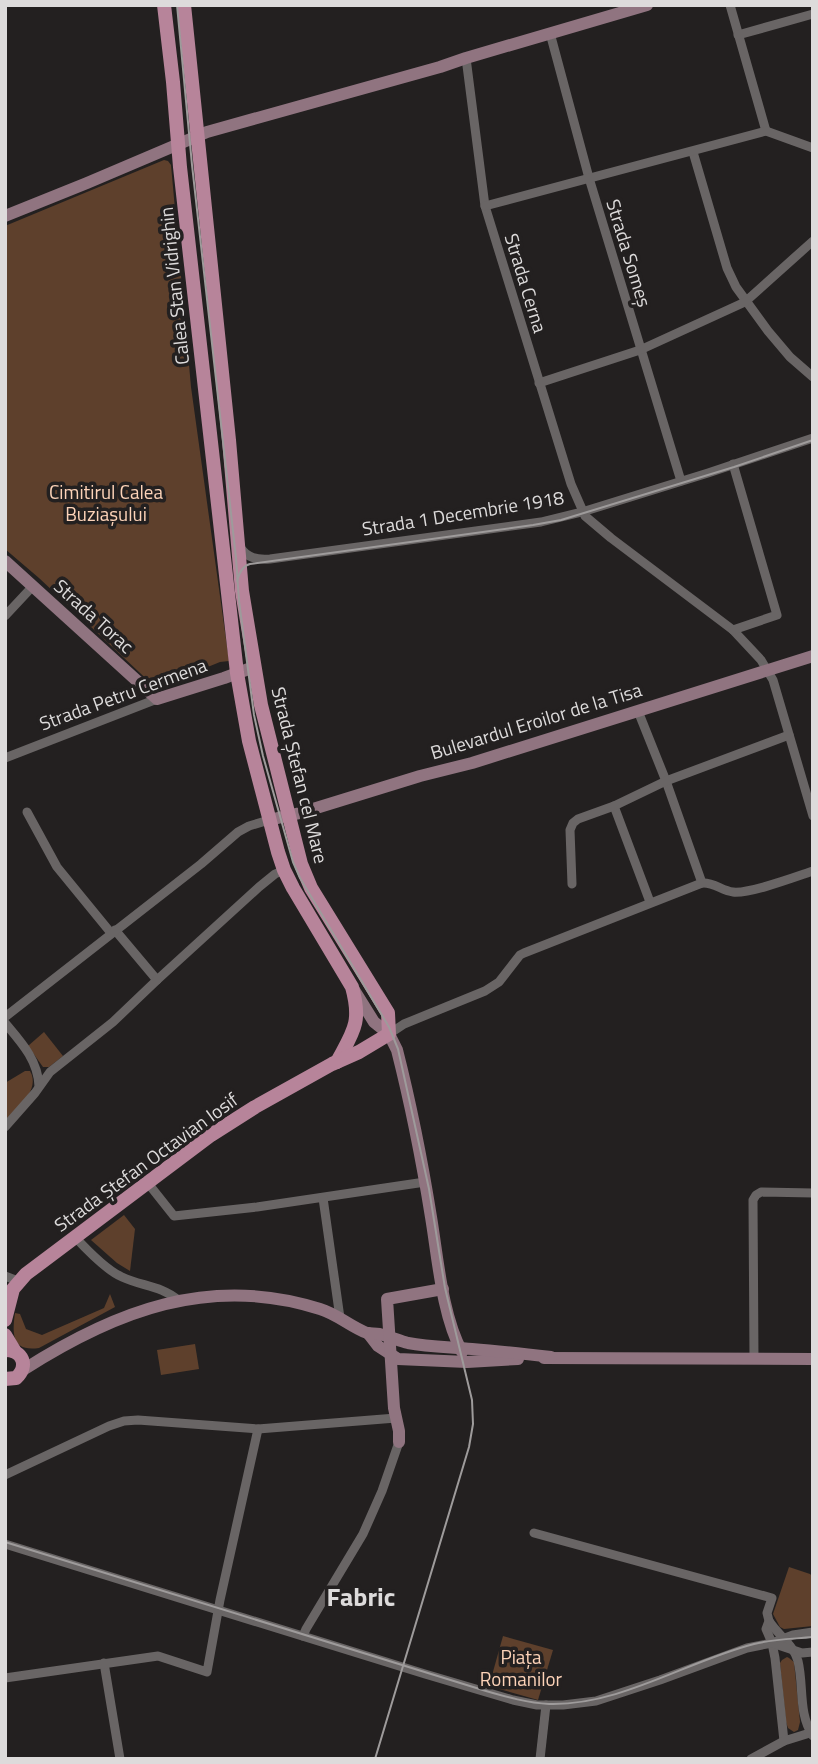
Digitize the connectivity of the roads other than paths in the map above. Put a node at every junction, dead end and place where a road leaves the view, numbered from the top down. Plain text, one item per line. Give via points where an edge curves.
1 (164, 5) edge
2 (184, 5) edge
3 (647, 5) edge
4 (730, 5) edge
5 (813, 14) edge
6 (738, 35) junction
7 (551, 38) junction
8 (466, 58) junction
9 (766, 131) junction
10 (197, 136) junction
11 (178, 145) junction
12 (813, 148) edge
13 (693, 152) junction
14 (589, 178) junction
15 (485, 206) junction
16 (5, 216) edge
17 (813, 241) edge
18 (745, 302) junction
19 (640, 350) junction
20 (813, 377) edge
21 (539, 383) junction
22 (813, 438) edge
23 (733, 464) junction
24 (681, 481) junction
25 (582, 512) junction
26 (239, 545) junction
27 (5, 561) edge
28 (225, 561) joint
29 (33, 586) junction
30 (5, 616) edge
31 (733, 630) junction
32 (813, 656) edge
33 (254, 667) junction
34 (768, 670) junction
35 (237, 674) junction
36 (157, 699) junction
37 (638, 711) junction
38 (789, 735) junction
39 (5, 758) edge
40 (666, 781) junction
41 (808, 786) edge
42 (614, 806) junction
43 (27, 812) dead end
44 (288, 816) junction
45 (813, 816) edge
46 (269, 820) junction
47 (284, 870) junction
48 (813, 871) edge
49 (702, 883) junction
50 (572, 884) dead end
51 (650, 902) junction
52 (113, 931) junction
53 (157, 980) junction
54 (352, 987) junction
55 (5, 1017) edge
56 (5, 1023) edge
57 (389, 1034) junction
58 (337, 1062) junction
59 (37, 1068) junction
60 (50, 1072) junction
61 (39, 1086) junction
62 (5, 1128) edge
63 (147, 1182) junction
64 (425, 1182) junction
65 (813, 1193) edge
66 (323, 1198) junction
67 (75, 1237) junction
68 (12, 1279) edge
69 (443, 1289) junction
70 (178, 1300) junction
71 (340, 1318) junction
72 (5, 1320) edge
73 (368, 1333) junction
74 (5, 1335) edge
75 (389, 1337) junction
76 (407, 1343) junction
77 (459, 1348) junction
78 (13, 1351) edge
79 (390, 1353) junction
80 (44, 1356) junction
81 (551, 1357) junction
82 (754, 1359) junction
83 (813, 1359) edge
84 (467, 1362) junction
85 (11, 1378) edge
86 (396, 1419) junction
87 (258, 1429) junction
88 (399, 1442) joint
89 (5, 1475) edge
90 (534, 1532) dead end
91 (5, 1544) edge
92 (218, 1610) junction
93 (767, 1625) junction
94 (813, 1632) edge
95 (303, 1636) junction
96 (783, 1637) junction
97 (772, 1643) junction
98 (757, 1645) junction
99 (793, 1650) junction
100 (813, 1652) edge
101 (104, 1663) junction
102 (5, 1678) edge
103 (545, 1705) junction
104 (812, 1734) edge
105 (784, 1741) junction
106 (120, 1759) edge
107 (540, 1759) edge
108 (751, 1759) edge

1 - 11 main road, Calea Stan Vidrighin
2 - 10 main road, Calea Stan Vidrighin
3 - 7 street
4 - 6 street
5 - 6 street
6 - 9 street
7 - 8 street
7 - 14 street, Strada Someș
8 - 10 street
8 - 15 street, Strada Cerna
9 - 12 street
9 - 13 street
10 - 11 street
10 - 26 main road, Calea Stan Vidrighin
11 - 16 street
11 - 28 main road, Calea Stan Vidrighin
13 - 14 street
13 - 18 street via 727,268
14 - 15 street
14 - 19 street, Strada Someș
15 - 21 street, Strada Cerna
17 - 18 street
18 - 19 street
18 - 20 street via 790,357
19 - 21 street
19 - 24 street, Strada Someș
21 - 25 street, Strada Cerna
22 - 23 street, Strada 1 Decembrie 1918
23 - 24 street, Strada 1 Decembrie 1918
23 - 31 street via 777,615
24 - 25 street, Strada 1 Decembrie 1918
25 - 26 street, Strada 1 Decembrie 1918 via 528,524 270,559 250,557
25 - 31 street
26 - 33 main road, Strada Ștefan cel Mare
27 - 29 street, Strada Torac
28 - 35 main road, Strada Ștefan cel Mare
29 - 30 street
29 - 36 street, Strada Torac
31 - 34 street
32 - 34 street, Bulevardul Eroilor de la Tisa
33 - 35 street, Strada Petru Cermena
33 - 44 main road, Strada Ștefan cel Mare
34 - 37 street, Bulevardul Eroilor de la Tisa
34 - 38 street
35 - 36 street, Strada Petru Cermena
35 - 46 main road, Strada Ștefan cel Mare
36 - 39 street, Strada Petru Cermena
37 - 40 street
37 - 44 street, Bulevardul Eroilor de la Tisa
38 - 40 street
38 - 41 street
40 - 42 street
40 - 49 street
41 - 45 street
42 - 50 street via 578,819 571,827
42 - 51 street
43 - 52 street via 57,867
44 - 46 street, Bulevardul Eroilor de la Tisa
44 - 57 main road, Strada Ștefan cel Mare via 305,876 388,1013
46 - 47 main road, Strada Ștefan cel Mare
46 - 52 street via 238,832
47 - 53 street
47 - 54 main road, Strada Ștefan cel Mare
48 - 49 street via 742,892
49 - 51 street
51 - 57 street via 520,955 502,980 485,991
52 - 53 street
52 - 55 street
53 - 60 street
54 - 57 street, Strada Ștefan cel Mare via 374,1021
54 - 58 main road via 357,1017
56 - 59 street
57 - 58 main road, Strada Ștefan Octavian Iosif
57 - 64 street, Strada Ștefan cel Mare via 400,1062
58 - 63 main road, Strada Ștefan Octavian Iosif via 255,1107
59 - 60 street
59 - 61 street
60 - 61 street
61 - 62 street
63 - 66 street via 174,1216
63 - 67 main road, Strada Ștefan Octavian Iosif
64 - 66 street
64 - 69 street, Strada Ștefan cel Mare
65 - 82 street via 762,1192 754,1197
66 - 71 street
67 - 68 main road, Strada Ștefan Octavian Iosif
67 - 70 street via 118,1275 168,1291
68 - 72 main road, Strada Ștefan Octavian Iosif
69 - 75 street via 387,1299
69 - 77 street, Strada Ștefan cel Mare
70 - 71 street via 259,1297 318,1308
70 - 80 street via 126,1315
71 - 73 street
73 - 75 street
73 - 79 street
74 - 78 main road
75 - 76 street
75 - 79 street
76 - 77 street
76 - 79 street
77 - 81 street
77 - 84 street, Strada Ștefan cel Mare
78 - 80 street
78 - 85 main road via 23,1360
79 - 84 street via 405,1360
79 - 86 street
80 - 85 street
81 - 82 street
81 - 84 street
82 - 83 street
86 - 87 street
86 - 88 street
87 - 89 street via 124,1421
87 - 92 street
88 - 95 street via 362,1534
90 - 93 street via 772,1598
91 - 92 street
92 - 95 street
92 - 101 street via 208,1672 158,1656
93 - 96 street
93 - 97 street
93 - 98 street
94 - 96 street
95 - 103 street via 513,1700
96 - 97 street
96 - 99 street
97 - 98 street
97 - 99 street
97 - 105 street
98 - 103 street via 596,1701
99 - 100 street
99 - 104 street via 805,1719
101 - 102 street
101 - 106 street
103 - 107 street
104 - 105 street
105 - 108 street

